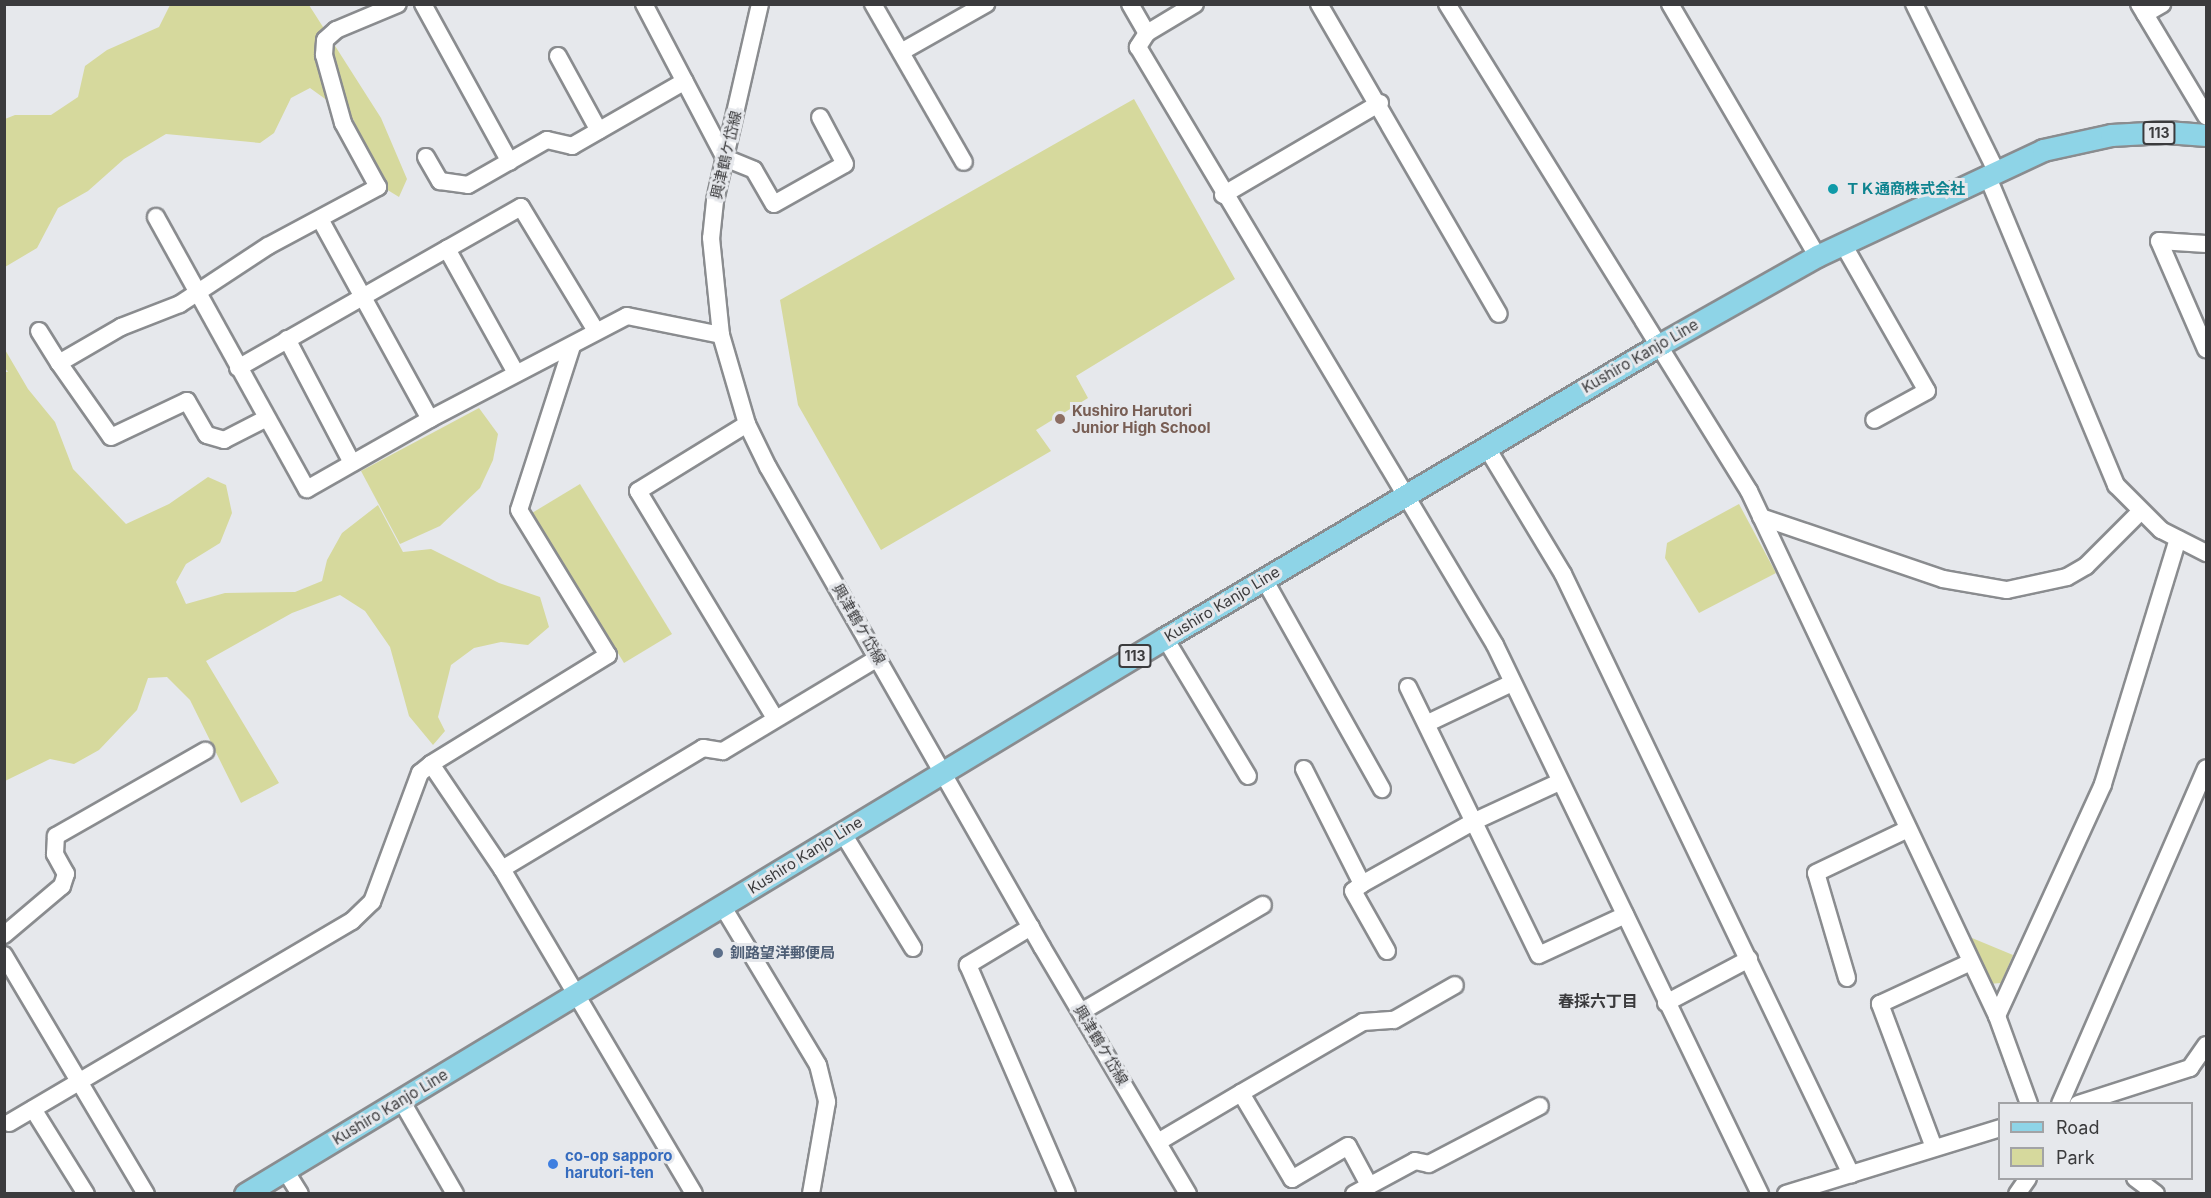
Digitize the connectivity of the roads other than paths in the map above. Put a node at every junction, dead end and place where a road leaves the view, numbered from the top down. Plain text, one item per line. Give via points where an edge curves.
1 (398, 4) edge
2 (423, 4) edge
3 (644, 4) edge
4 (760, 4) edge
5 (873, 4) edge
6 (986, 4) edge
7 (1130, 4) edge
8 (1195, 4) edge
9 (1320, 4) edge
10 (1447, 4) edge
11 (1670, 4) edge
12 (1914, 4) edge
13 (2162, 4) edge
14 (2142, 9) edge
15 (1147, 33) junction
16 (901, 51) junction
17 (558, 56) dead end
18 (686, 81) junction
19 (1380, 104) junction
20 (2206, 116) edge
21 (820, 117) dead end
22 (599, 131) junction
23 (2206, 135) edge
24 (426, 157) dead end
25 (726, 158) junction
26 (510, 162) junction
27 (964, 162) dead end
28 (1991, 173) junction
29 (1223, 195) junction
30 (156, 217) dead end
31 (320, 219) junction
32 (1843, 244) junction
33 (2206, 244) edge
34 (447, 249) junction
35 (1817, 256) junction
36 (200, 292) junction
37 (361, 297) junction
38 (1499, 314) dead end
39 (39, 331) dead end
40 (596, 331) junction
41 (721, 335) junction
42 (287, 339) junction
43 (1661, 344) junction
44 (572, 346) junction
45 (2206, 349) edge
46 (59, 363) junction
47 (238, 368) junction
48 (516, 373) junction
49 (267, 418) junction
50 (430, 419) junction
51 (1874, 420) dead end
52 (747, 424) junction
53 (1487, 448) junction
54 (352, 463) junction
55 (1407, 495) junction
56 (2140, 512) junction
57 (1761, 517) junction
58 (2178, 539) junction
59 (2206, 553) edge
60 (1264, 579) junction
61 (1165, 638) junction
62 (878, 658) junction
63 (1512, 683) junction
64 (1408, 687) dead end
65 (775, 718) junction
66 (1428, 723) junction
67 (205, 751) dead end
68 (431, 764) junction
69 (2206, 768) edge
70 (1304, 769) dead end
71 (944, 770) junction
72 (1248, 776) dead end
73 (1559, 782) junction
74 (1382, 789) dead end
75 (1473, 822) junction
76 (1908, 829) junction
77 (842, 832) junction
78 (502, 869) junction
79 (1362, 884) junction
80 (1263, 905) dead end
81 (723, 907) junction
82 (1625, 915) junction
83 (1031, 927) junction
84 (4, 935) edge
85 (913, 948) dead end
86 (1387, 951) dead end
87 (4, 955) edge
88 (1749, 959) junction
89 (1971, 962) junction
90 (1847, 978) dead end
91 (1455, 985) dead end
92 (576, 993) junction
93 (1666, 1003) junction
94 (1081, 1012) junction
95 (1997, 1016) junction
96 (2206, 1045) edge
97 (79, 1082) junction
98 (1240, 1093) junction
99 (401, 1100) junction
100 (2027, 1102) edge
101 (2061, 1102) edge
102 (2084, 1102) edge
103 (1540, 1106) dead end
104 (33, 1109) junction
105 (9, 1123) dead end
106 (1998, 1129) edge
107 (1158, 1142) junction
108 (1933, 1145) junction
109 (285, 1170) junction
110 (1851, 1174) junction
111 (2027, 1180) edge
112 (2136, 1180) edge
113 (1362, 1189) edge
114 (86, 1194) edge
115 (146, 1194) edge
116 (245, 1194) edge
117 (300, 1194) edge
118 (455, 1194) edge
119 (694, 1194) edge
120 (811, 1194) edge
121 (1067, 1194) edge
122 (1188, 1194) edge
123 (1760, 1194) edge
124 (1786, 1194) edge
125 (2017, 1194) edge
126 (2156, 1194) edge

1 - 31 street via 336,30 325,40 324,55 343,123 378,187
2 - 26 street
3 - 18 street
4 - 25 street, 興津鶴ケ岱線
5 - 16 street
6 - 16 street
7 - 15 street
8 - 15 street
9 - 19 street
10 - 43 street via 1647,330
11 - 35 street
12 - 28 street
13 - 14 street
14 - 20 street
15 - 29 street via 1137,47
16 - 27 street
17 - 22 street
18 - 22 street
18 - 25 street
19 - 29 street
19 - 38 street
21 - 25 street via 846,164 774,204 754,170
22 - 26 street via 572,146 547,140
23 - 28 main road, Kushiro Kanjo Line / 113 via 2111,135 2043,150
24 - 26 street via 440,181 468,185
25 - 41 street, 興津鶴ケ岱線 via 711,238
28 - 32 main road, Kushiro Kanjo Line / 113
28 - 56 street via 2100,452 2116,485
29 - 55 street
30 - 36 street
31 - 36 street via 268,246
31 - 37 street
32 - 35 main road, Kushiro Kanjo Line / 113
32 - 51 street via 1927,391
33 - 45 street via 2159,241
34 - 37 street
34 - 40 street via 521,207
34 - 48 street
35 - 43 main road, Kushiro Kanjo Line / 113
36 - 46 street via 121,327
36 - 47 street
37 - 42 street
37 - 50 street
39 - 46 street
40 - 41 street via 627,316
40 - 44 street
41 - 52 street, 興津鶴ケ岱線
42 - 47 street
42 - 54 street
43 - 53 main road, Kushiro Kanjo Line / 113
43 - 57 street
44 - 48 street
44 - 68 street via 519,510 608,655
46 - 49 street via 111,437 187,401 207,435 224,440
47 - 49 street
48 - 50 street
49 - 54 street via 307,489
50 - 54 street
52 - 62 street, 興津鶴ケ岱線
52 - 65 street via 638,491
53 - 55 main road, Kushiro Kanjo Line / 113
53 - 88 street via 1563,574
55 - 60 main road, Kushiro Kanjo Line / 113
55 - 63 street via 1495,645
56 - 57 street via 2086,566 2067,577 2007,590 1943,579
56 - 58 street
57 - 76 street
58 - 59 street
58 - 95 street via 2103,784
60 - 61 main road, Kushiro Kanjo Line / 113
60 - 74 street
61 - 71 main road, Kushiro Kanjo Line / 113
61 - 72 street
62 - 65 street
62 - 71 street, 興津鶴ケ岱線
63 - 66 street
63 - 73 street
64 - 66 street
65 - 78 street via 723,751 703,748
66 - 75 street
67 - 84 street via 56,836 55,854 66,874 62,886
68 - 78 street
68 - 97 street via 420,773 372,902 352,921
69 - 101 street
70 - 79 street
71 - 77 main road, Kushiro Kanjo Line / 113
71 - 83 street, 興津鶴ケ岱線
73 - 75 street
73 - 82 street
75 - 79 street
75 - 82 street via 1539,955
76 - 89 street
76 - 90 street via 1815,873
77 - 81 main road, Kushiro Kanjo Line / 113
77 - 85 street
78 - 92 street
79 - 86 street via 1353,891
80 - 94 street
81 - 92 main road, Kushiro Kanjo Line / 113
81 - 120 street via 818,1065 827,1102
82 - 93 street
83 - 94 street, 興津鶴ケ岱線
83 - 121 street via 968,965
87 - 97 street
88 - 93 street
88 - 110 street
89 - 95 street
89 - 108 street via 1880,1004
91 - 98 street via 1394,1020 1363,1022
92 - 99 main road, Kushiro Kanjo Line / 113
92 - 119 street
93 - 123 street
94 - 107 street, 興津鶴ケ岱線
95 - 100 street
96 - 102 street via 2201,1058 2190,1068
97 - 104 street
97 - 115 street
98 - 107 street
98 - 113 street via 1292,1179 1348,1146
99 - 109 main road, Kushiro Kanjo Line / 113
99 - 118 street
103 - 113 street via 1429,1164 1415,1161
104 - 105 street
104 - 114 street
106 - 108 street
107 - 122 street, 興津鶴ケ岱線
108 - 110 street
109 - 116 main road, Kushiro Kanjo Line / 113
109 - 117 street
110 - 124 street
111 - 125 street
112 - 126 street

